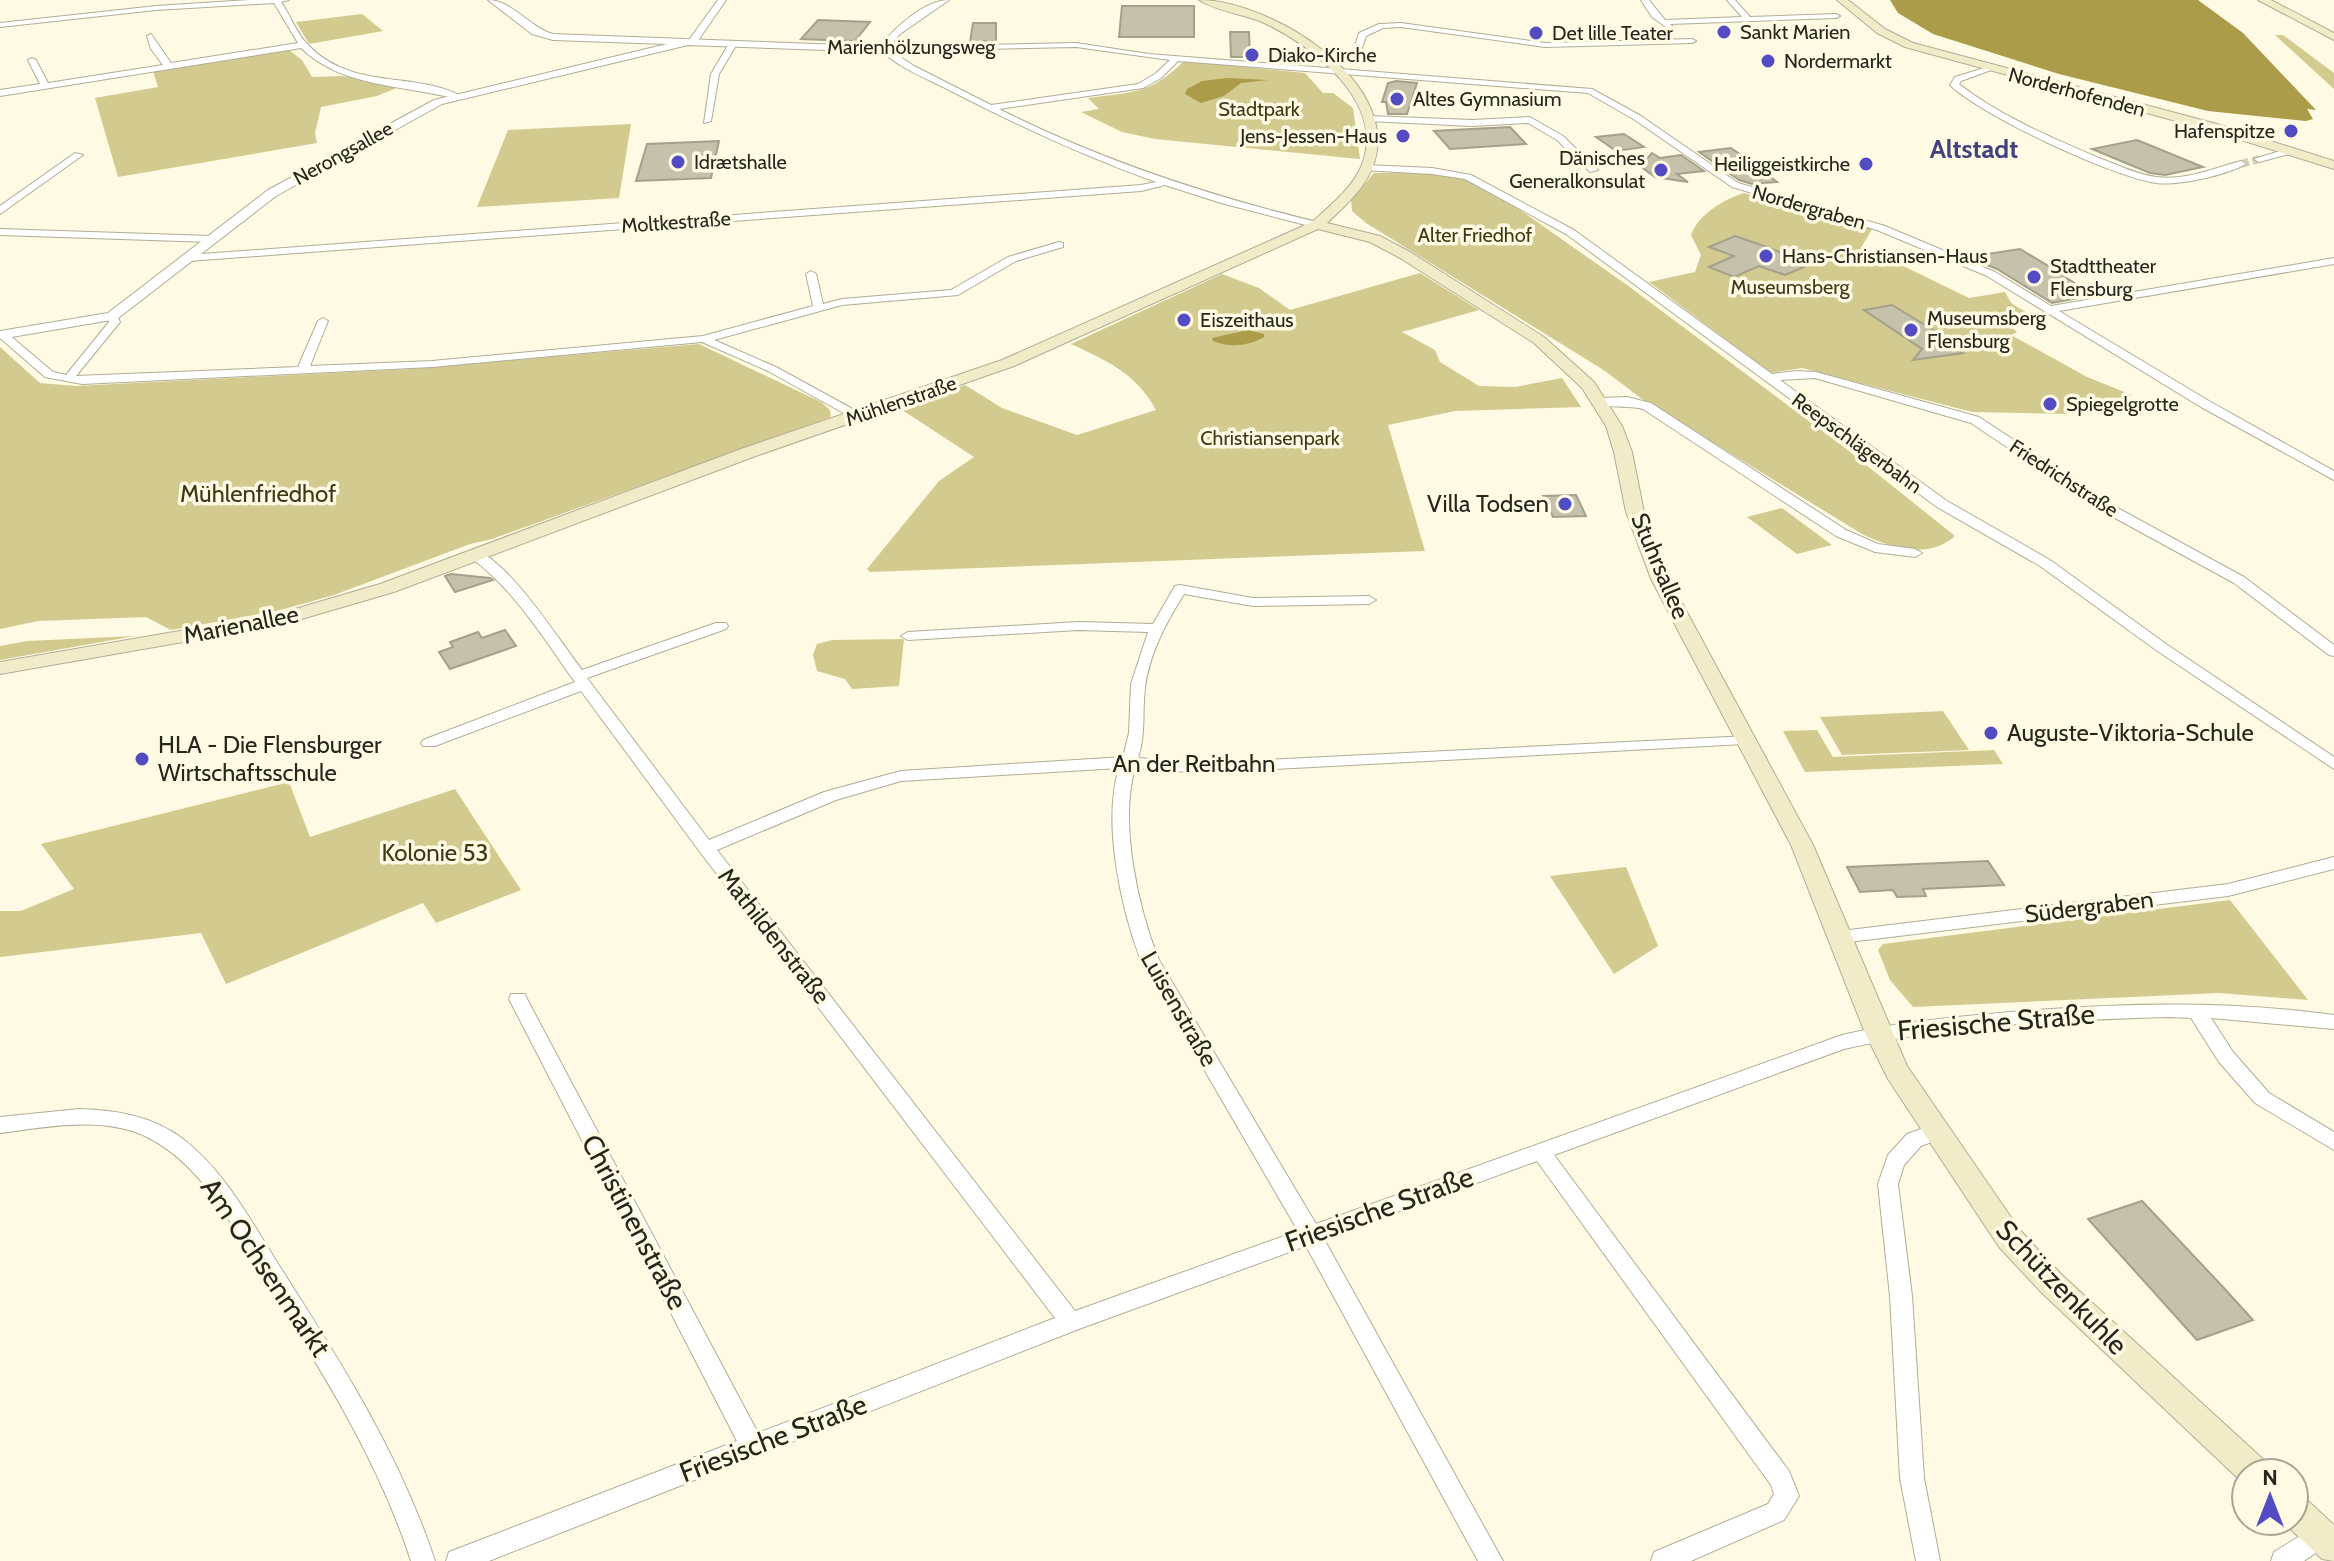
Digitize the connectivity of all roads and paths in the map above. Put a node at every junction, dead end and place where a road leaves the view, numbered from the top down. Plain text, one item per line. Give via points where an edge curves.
1 (285, 0) edge
2 (493, 0) edge
3 (722, 0) edge
4 (944, 0) edge
5 (1204, 0) edge
6 (1645, 0) edge
7 (1731, 0) edge
8 (1842, 0) edge
9 (1851, 0) edge
10 (2263, 0) edge
11 (2275, 0) edge
12 (276, 1) edge
13 (1836, 16) dead end
14 (1748, 19) junction
15 (1663, 22) junction
16 (0, 25) edge
17 (2334, 34) edge
18 (151, 36) dead end
19 (689, 42) junction
20 (733, 44) junction
21 (303, 45) junction
22 (883, 49) junction
23 (1177, 58) junction
24 (1952, 58) junction
25 (32, 60) dead end
26 (1325, 60) junction
27 (168, 65) junction
28 (1990, 69) junction
29 (1338, 73) junction
30 (45, 85) junction
31 (0, 93) edge
32 (457, 96) junction
33 (989, 108) junction
34 (1370, 119) junction
35 (707, 121) dead end
36 (2285, 153) junction
37 (78, 155) dead end
38 (2259, 159) tunnel mouth
39 (2241, 164) tunnel mouth
40 (2334, 165) edge
41 (1366, 168) junction
42 (1593, 170) dead end
43 (2334, 172) edge
44 (1163, 183) junction
45 (1339, 204) junction
46 (0, 211) edge
47 (1317, 225) junction
48 (0, 232) edge
49 (211, 239) junction
50 (1375, 239) junction
51 (1059, 245) dead end
52 (188, 258) junction
53 (2334, 261) edge
54 (811, 274) dead end
55 (818, 306) junction
56 (2050, 309) junction
57 (112, 316) junction
58 (323, 321) dead end
59 (1, 335) edge
60 (703, 339) junction
61 (303, 370) junction
62 (1767, 378) junction
63 (68, 379) junction
64 (1600, 402) junction
65 (856, 416) junction
66 (2334, 476) edge
67 (1915, 553) dead end
68 (475, 554) junction
69 (1369, 600) dead end
70 (721, 626) dead end
71 (1156, 628) junction
72 (908, 636) dead end
73 (2334, 652) edge
74 (0, 668) edge
75 (582, 680) junction
76 (1744, 739) junction
77 (429, 743) dead end
78 (1128, 762) junction
79 (2334, 764) edge
80 (706, 848) junction
81 (2334, 863) edge
82 (1841, 937) junction
83 (518, 999) dead end
84 (2196, 1010) junction
85 (2334, 1022) edge
86 (1878, 1033) junction
87 (0, 1125) edge
88 (1935, 1132) junction
89 (2334, 1142) edge
90 (1541, 1152) junction
91 (1310, 1233) junction
92 (1071, 1322) junction
93 (752, 1446) junction
94 (2238, 1457) edge
95 (2310, 1525) edge
96 (2328, 1541) edge
97 (423, 1561) edge
98 (458, 1561) edge
99 (1491, 1561) edge
100 (1663, 1561) edge
101 (1928, 1561) edge
102 (2283, 1561) edge

1 - 12 street
2 - 19 street, Marienhölzungsweg via 542,35
3 - 19 street
4 - 22 street via 897,32
5 - 26 main road via 1270,23
6 - 15 street
7 - 14 street
8 - 24 main road via 1893,38
9 - 24 main road via 1902,37
10 - 17 main road
11 - 17 main road
12 - 16 street
12 - 21 street
13 - 14 street
14 - 15 street
15 - 26 street via 1692,41 1521,44 1392,25 1362,35 1356,55
18 - 27 street
19 - 20 street, Marienhölzungsweg
19 - 32 street, Nerongsallee
20 - 22 street, Marienhölzungsweg
20 - 35 street via 715,74
21 - 27 street
21 - 32 street via 338,69
22 - 23 street, Marienhölzungsweg via 1076,45
22 - 33 street
23 - 29 street, Marienhölzungsweg
23 - 33 street via 1140,86
24 - 28 main road, Norderhofenden
25 - 30 street
26 - 29 main road
27 - 30 street
28 - 36 main road, Norderhofenden
28 - 39 street via 1954,85 2048,137 2131,174 2172,181
29 - 34 main road
29 - 56 street, Nordergraben via 1589,91 1735,185 1885,229 1969,263
30 - 31 street
32 - 49 street, Nerongsallee via 421,109 272,193
33 - 44 street
34 - 41 main road via 1373,138
34 - 42 street via 1530,120 1560,138
36 - 38 street
36 - 40 main road, Norderhofenden
36 - 43 main road, Norderhofenden
37 - 46 street
41 - 45 main road, Mühlenstraße
41 - 62 street, Reepschlägerbahn via 1454,174 1497,190 1570,232
44 - 47 street via 1224,204
44 - 52 street, Moltkestraße
45 - 47 main road, Mühlenstraße
45 - 50 main road
47 - 50 main road, Stuhrsallee
47 - 65 main road, Mühlenstraße via 1008,363
48 - 49 street
49 - 52 street, Nerongsallee
50 - 64 main road, Stuhrsallee via 1539,340
51 - 55 street via 1012,259 954,293
52 - 57 street, Nerongsallee
53 - 56 street
54 - 55 street
55 - 60 street
56 - 66 street
57 - 59 street
57 - 63 street, Nerongsallee via 115,322
58 - 61 street
59 - 63 street via 49,375
60 - 61 street
60 - 65 street via 772,369
61 - 63 street
62 - 73 street, Friedrichstraße via 1816,375 1975,420 2109,509 2239,580
62 - 79 street, Reepschlägerbahn via 1942,504 2045,563
64 - 67 street via 1640,402 1841,533 1875,548
64 - 76 main road, Stuhrsallee via 1623,452 1635,512 1660,579
65 - 68 main road, Mühlenstraße
68 - 74 main road, Marienallee via 387,588 281,619
68 - 75 street, Mathildenstraße via 493,567
69 - 71 street, Luisenstraße via 1253,602 1180,589
70 - 75 street
71 - 72 street via 1078,626
71 - 78 street, Luisenstraße via 1137,687 1137,733
75 - 77 street
75 - 80 street, Mathildenstraße
76 - 78 street, An der Reitbahn via 1202,768
76 - 82 main road, Stuhrsallee via 1802,845
78 - 80 street, An der Reitbahn via 901,776 830,796
78 - 91 street, Luisenstraße via 1122,804 1138,935
80 - 92 street, Mathildenstraße
81 - 82 street, Südergraben via 2228,890
82 - 86 main road, Stuhrsallee
83 - 93 street, Christinenstraße
84 - 85 street, Friesische Straße
84 - 86 street, Friesische Straße via 2063,1014
84 - 89 street via 2226,1057 2262,1098
86 - 88 main road, Schützenkuhle
86 - 90 street, Friesische Straße
87 - 97 street, Am Ochsenmarkt via 73,1118 120,1121 152,1129 190,1155 233,1212 339,1378 392,1477
88 - 94 main road, Schützenkuhle via 2009,1238
88 - 101 street via 1914,1140 1895,1161 1888,1184 1912,1478
90 - 91 street, Friesische Straße
90 - 100 street via 1781,1479 1787,1496 1776,1512
91 - 92 street, Friesische Straße
91 - 99 street, Luisenstraße
92 - 93 street, Friesische Straße
93 - 98 street, Friesische Straße
95 - 96 main road
96 - 102 street

